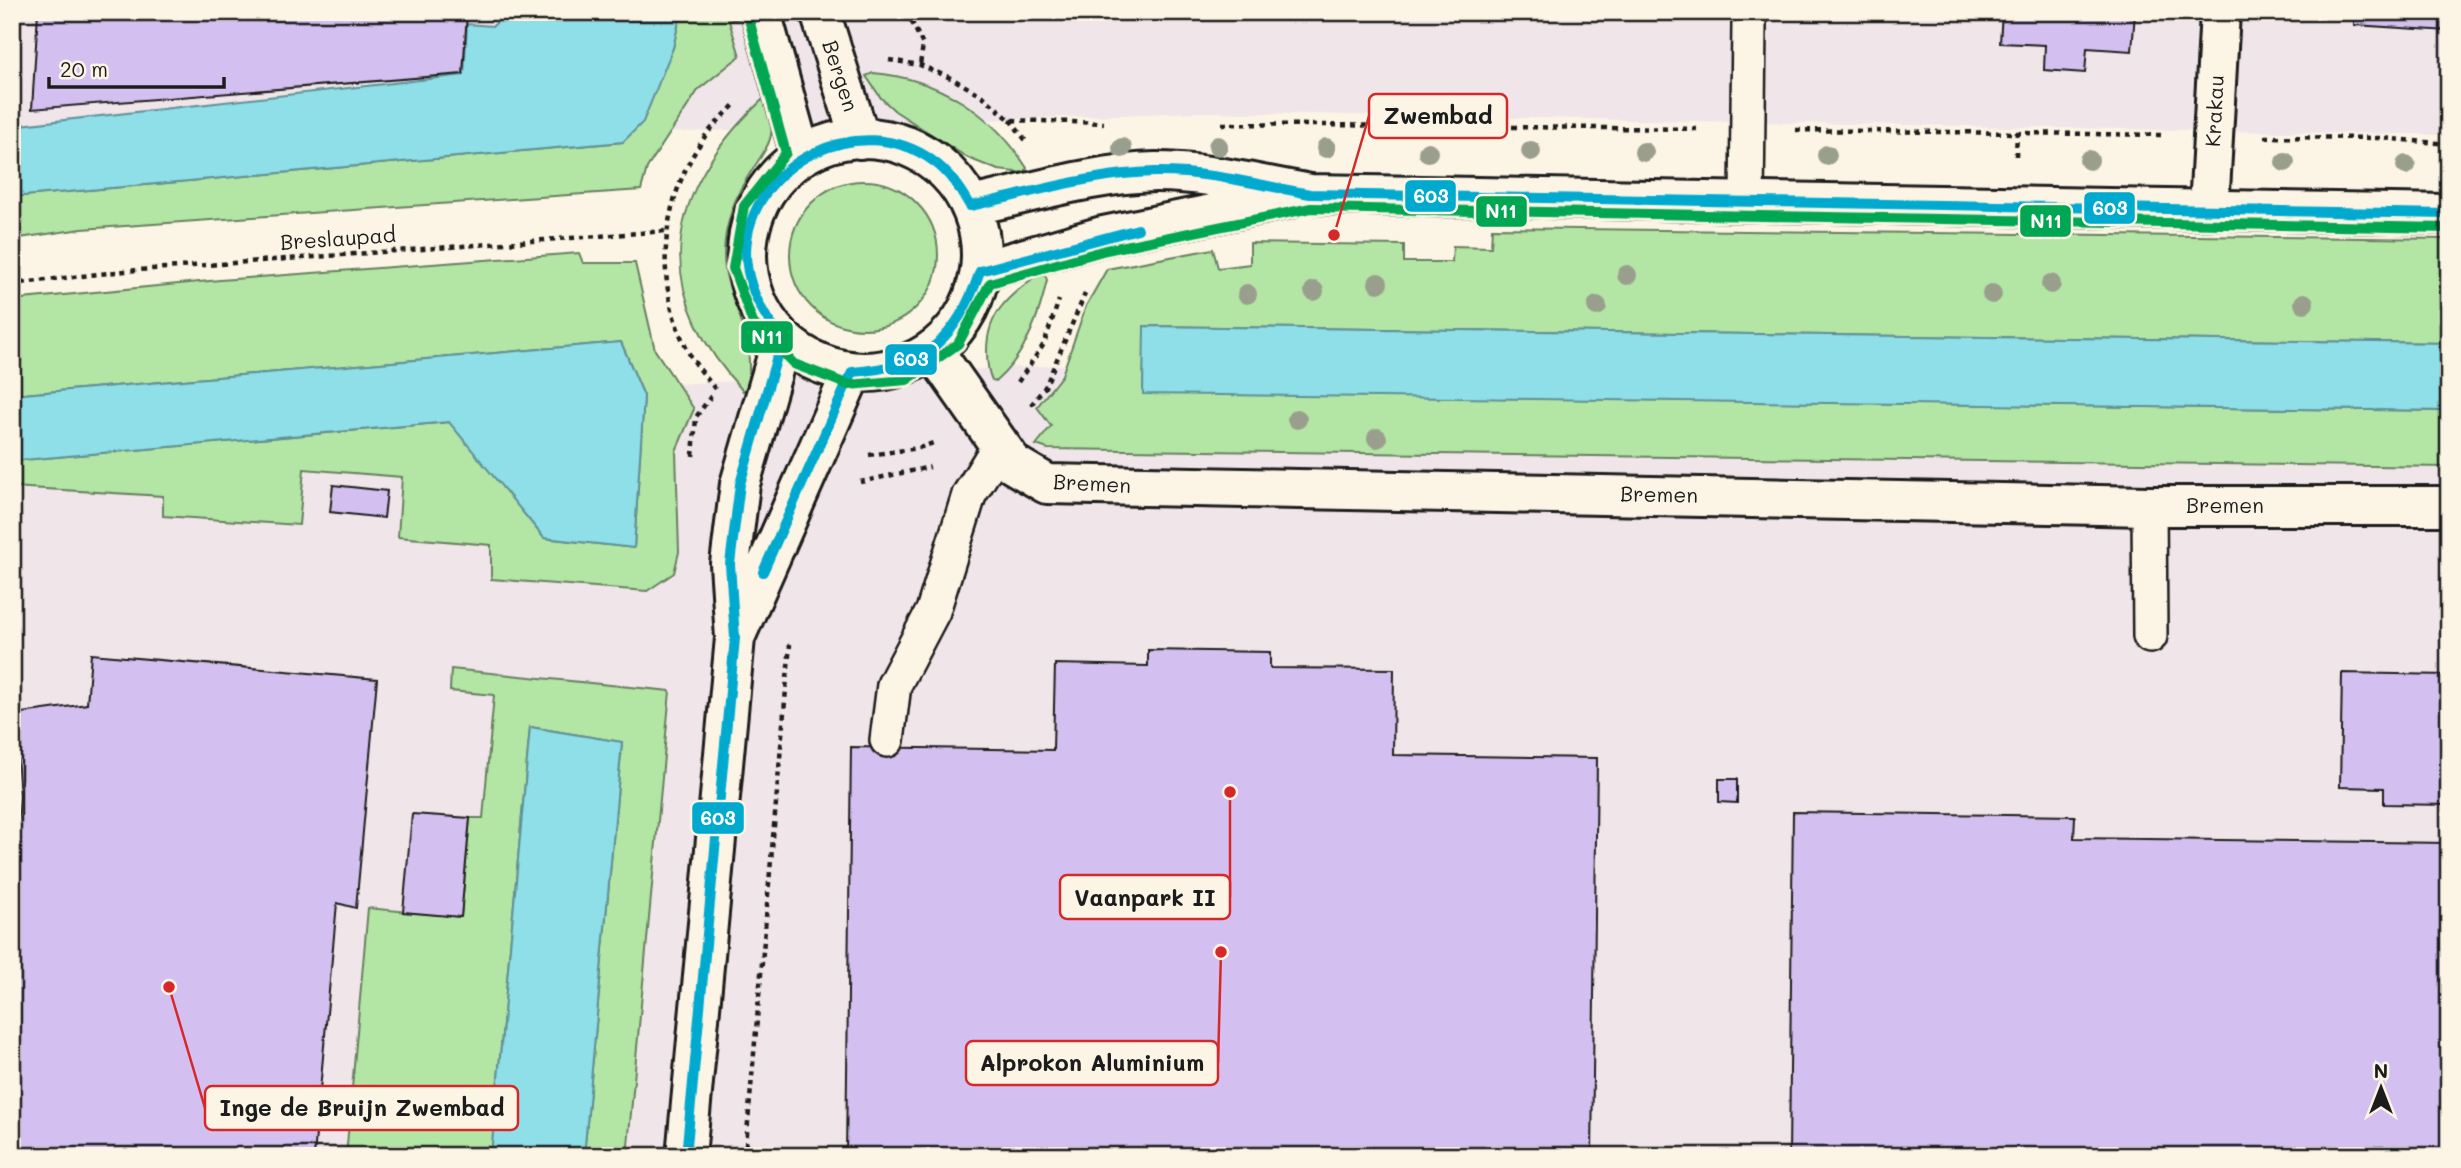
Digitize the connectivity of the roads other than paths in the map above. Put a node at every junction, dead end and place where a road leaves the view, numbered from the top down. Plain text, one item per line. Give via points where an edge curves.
1 (761, 12) edge
2 (820, 12) edge
3 (2220, 12) edge
4 (1749, 23) dead end
5 (860, 139) junction
6 (801, 156) junction
7 (1310, 194) junction
8 (1747, 201) junction
9 (970, 206) junction
10 (2209, 209) junction
11 (2449, 214) edge
12 (979, 271) junction
13 (782, 340) junction
14 (933, 350) junction
15 (852, 372) junction
16 (990, 432) junction
17 (2149, 506) junction
18 (2449, 506) edge
19 (2150, 636) dead end
20 (735, 638) junction
21 (887, 740) dead end
22 (687, 1156) edge

1 - 6 street
2 - 5 street, Bergen
3 - 10 street, Krakau
4 - 8 lane
5 - 6 street via 840,141
5 - 9 street via 883,140 925,155 943,169
6 - 13 street via 772,184 750,228 747,259 751,288 763,315
7 - 8 street
7 - 9 street via 1203,175 1154,172
7 - 12 street via 1102,236
8 - 10 street
9 - 12 street via 979,238
10 - 11 street
12 - 14 street via 971,302 956,329
13 - 15 street via 826,367
13 - 20 street via 740,484 730,564
14 - 15 street via 880,372
14 - 16 street, Bremen
15 - 20 street
16 - 17 street, Bremen via 1013,464 1047,484
16 - 21 lane via 933,611 894,685
17 - 18 street, Bremen
17 - 19 lane
20 - 22 street

